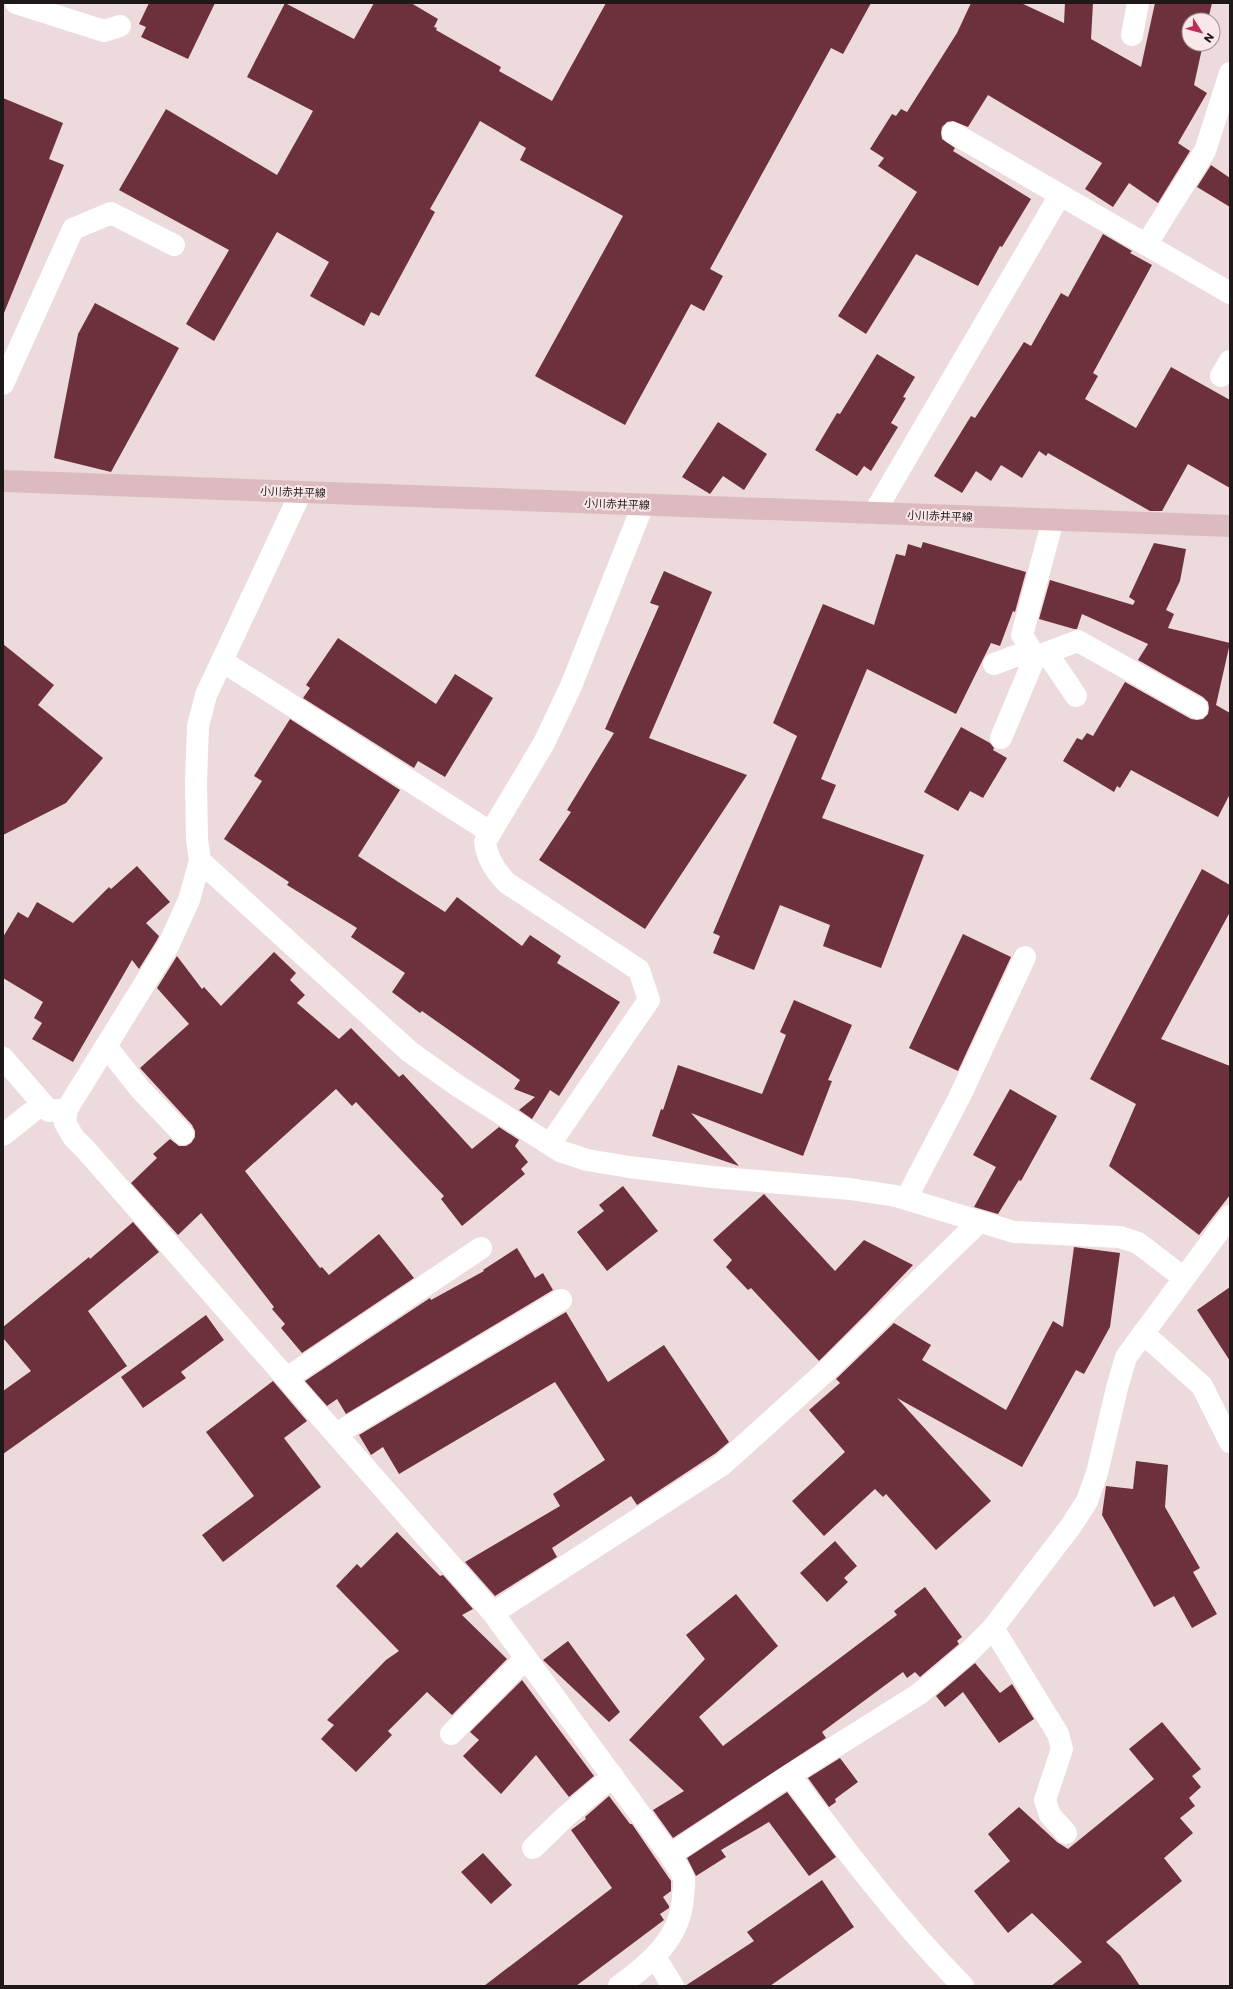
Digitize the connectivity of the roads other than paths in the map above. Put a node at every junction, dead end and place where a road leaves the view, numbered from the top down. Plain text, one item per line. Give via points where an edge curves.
1 (16, 3) edge
2 (1138, 3) edge
3 (120, 26) dead end
4 (1132, 36) dead end
5 (1230, 73) edge
6 (953, 133) dead end
7 (1060, 195) junction
8 (174, 245) dead end
9 (1146, 245) junction
10 (1230, 293) edge
11 (3, 384) edge
12 (3, 481) edge
13 (301, 492) junction
14 (643, 505) junction
15 (874, 513) junction
16 (1053, 520) junction
17 (1230, 526) edge
18 (1038, 653) junction
19 (222, 661) junction
20 (994, 664) dead end
21 (1076, 696) dead end
22 (1197, 708) dead end
23 (1002, 738) dead end
24 (490, 832) junction
25 (200, 861) junction
26 (1024, 957) dead end
27 (106, 1046) junction
28 (3, 1058) edge
29 (42, 1104) junction
30 (67, 1109) junction
31 (183, 1134) dead end
32 (3, 1135) edge
33 (550, 1144) junction
34 (906, 1199) junction
35 (1230, 1216) edge
36 (979, 1222) junction
37 (481, 1248) dead end
38 (1184, 1278) junction
39 (561, 1300) dead end
40 (1143, 1333) junction
41 (287, 1378) junction
42 (336, 1434) junction
43 (1230, 1442) edge
44 (493, 1613) junction
45 (993, 1628) junction
46 (526, 1658) junction
47 (451, 1734) dead end
48 (790, 1775) junction
49 (613, 1776) junction
50 (1066, 1833) dead end
51 (533, 1848) dead end
52 (670, 1855) junction
53 (655, 1957) junction
54 (619, 1986) edge
55 (673, 1986) edge
56 (962, 1986) edge

1 - 3 street via 104,31
2 - 4 street
5 - 9 street via 1205,151
6 - 7 street
7 - 9 street
7 - 15 street
8 - 11 street via 111,213 73,228
9 - 10 street
12 - 13 main road, 小川赤井平線
13 - 14 main road, 小川赤井平線
13 - 19 street
14 - 15 main road, 小川赤井平線
14 - 24 street via 571,686 544,743
15 - 16 main road, 小川赤井平線
16 - 17 main road, 小川赤井平線
16 - 18 street via 1022,635
18 - 20 street
18 - 21 street
18 - 22 street via 1078,641
18 - 23 street
19 - 24 street
19 - 25 street via 206,695 198,726 196,782
24 - 33 street via 485,842 486,853 496,871 507,883 639,970 649,1000
25 - 27 street via 189,900 168,946
25 - 33 street via 410,1052 458,1086
26 - 34 street via 960,1096
27 - 30 street
27 - 31 street via 140,1089
28 - 29 street
29 - 30 street via 49,1111
29 - 32 street
30 - 41 street via 65,1123 74,1138
33 - 34 street via 560,1151 587,1160 712,1177 850,1189
34 - 36 street
35 - 38 street
36 - 38 street via 1014,1232 1120,1237 1138,1244
36 - 44 street via 825,1372 722,1465
37 - 41 street
38 - 40 street
39 - 42 street
40 - 43 street via 1202,1386
40 - 45 street via 1126,1357 1097,1473 1087,1501 1071,1526
41 - 42 street
42 - 44 street
44 - 46 street
45 - 48 street via 919,1694
45 - 50 street via 1058,1734 1062,1749 1045,1800 1050,1815
46 - 47 street
46 - 49 street
48 - 52 street
48 - 56 street via 847,1854 890,1907
49 - 51 street via 565,1816
49 - 52 street
52 - 53 street via 684,1879 682,1908 676,1928
53 - 54 street
53 - 55 street

